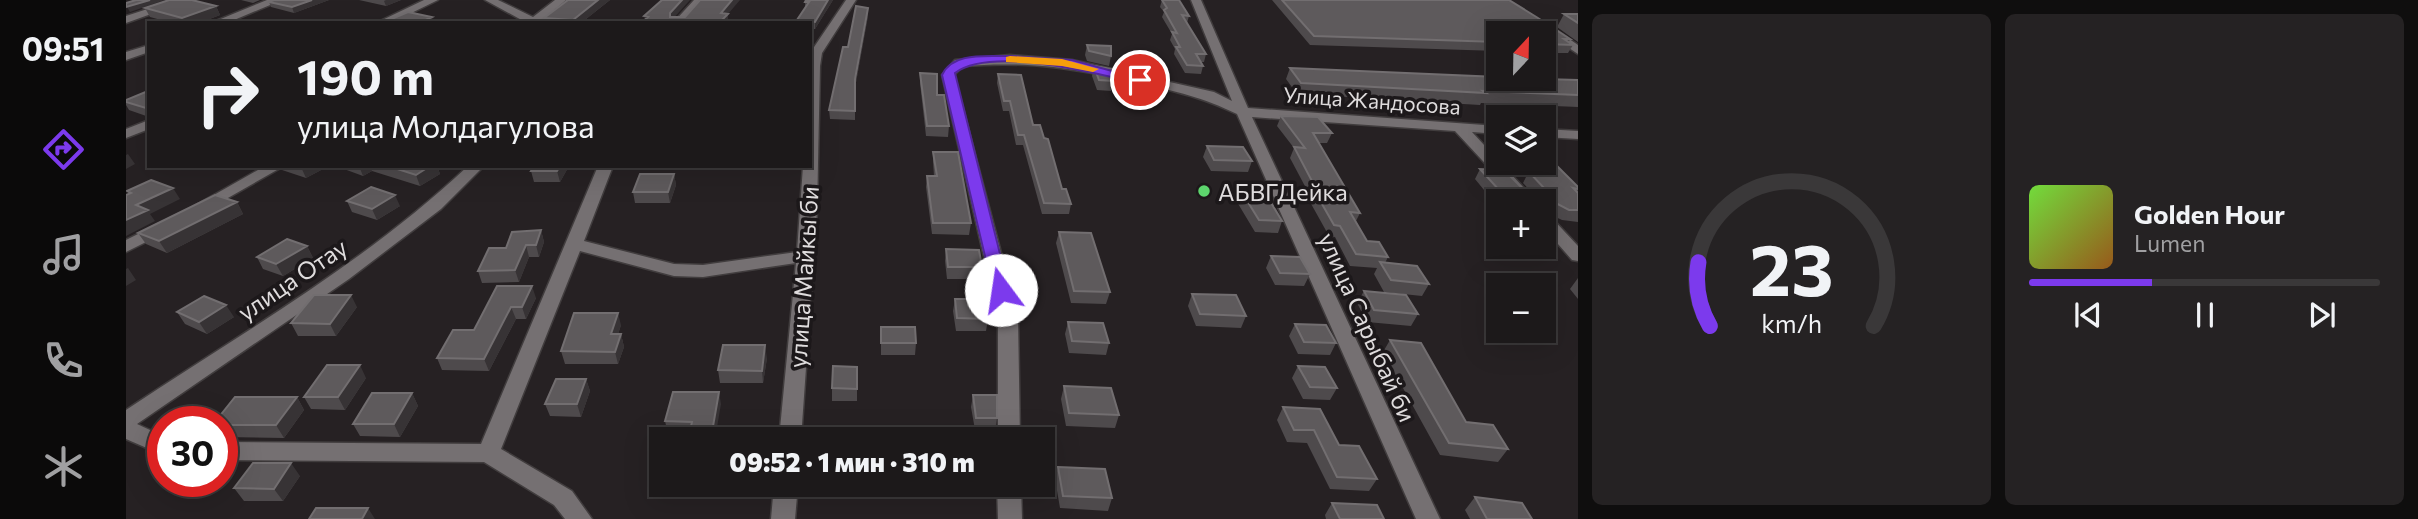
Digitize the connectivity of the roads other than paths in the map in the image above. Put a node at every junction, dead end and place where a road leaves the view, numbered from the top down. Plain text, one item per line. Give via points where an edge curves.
1 (185, 0) edge
2 (278, 0) edge
3 (433, 0) edge
4 (490, 0) edge
5 (561, 0) edge
6 (700, 0) edge
7 (851, 0) edge
8 (1196, 0) edge
9 (126, 20) edge
10 (221, 21) edge
11 (386, 21) edge
12 (531, 21) edge
13 (534, 21) edge
14 (680, 21) edge
15 (1556, 34) edge
16 (147, 49) edge
17 (1578, 50) edge
18 (813, 52) edge
19 (126, 56) edge
20 (812, 81) edge
21 (1243, 112) junction
22 (147, 125) edge
23 (1460, 128) junction
24 (1486, 129) edge
25 (126, 134) edge
26 (1556, 134) edge
27 (1578, 135) edge
28 (273, 168) edge
29 (475, 168) edge
30 (605, 168) edge
31 (809, 168) edge
32 (1517, 189) edge
33 (1556, 232) edge
34 (574, 244) junction
35 (126, 247) edge
36 (806, 256) junction
37 (1578, 256) edge
38 (126, 421) edge
39 (791, 427) edge
40 (1009, 427) edge
41 (126, 429) edge
42 (147, 439) edge
43 (238, 451) edge
44 (488, 453) junction
45 (785, 497) edge
46 (1009, 497) edge
47 (580, 519) edge
48 (783, 519) edge
49 (1010, 519) edge
50 (1428, 519) edge

1 - 9 street
2 - 10 street
3 - 11 street
4 - 12 street
5 - 13 street
6 - 14 street
7 - 18 street, улица Майкы би
8 - 21 street, улица Сарыбай би
15 - 17 street
16 - 19 street
18 - 20 street, улица Майкы би
21 - 23 street, Улица Жандосова
21 - 40 street via 1209,95 1072,64 970,60 950,71 1007,317
21 - 50 street, улица Сарыбай би
22 - 25 street
23 - 24 street, Улица Жандосова
23 - 32 street
26 - 27 street
28 - 35 street
29 - 38 street, улица Отау via 435,206 343,275
30 - 34 street
31 - 36 street, улица Майкы би
33 - 37 street
34 - 36 street via 674,270 703,271
34 - 44 street
36 - 39 street, улица Майкы би
41 - 42 street
43 - 44 street
44 - 47 street via 563,498
45 - 48 street
46 - 49 street

